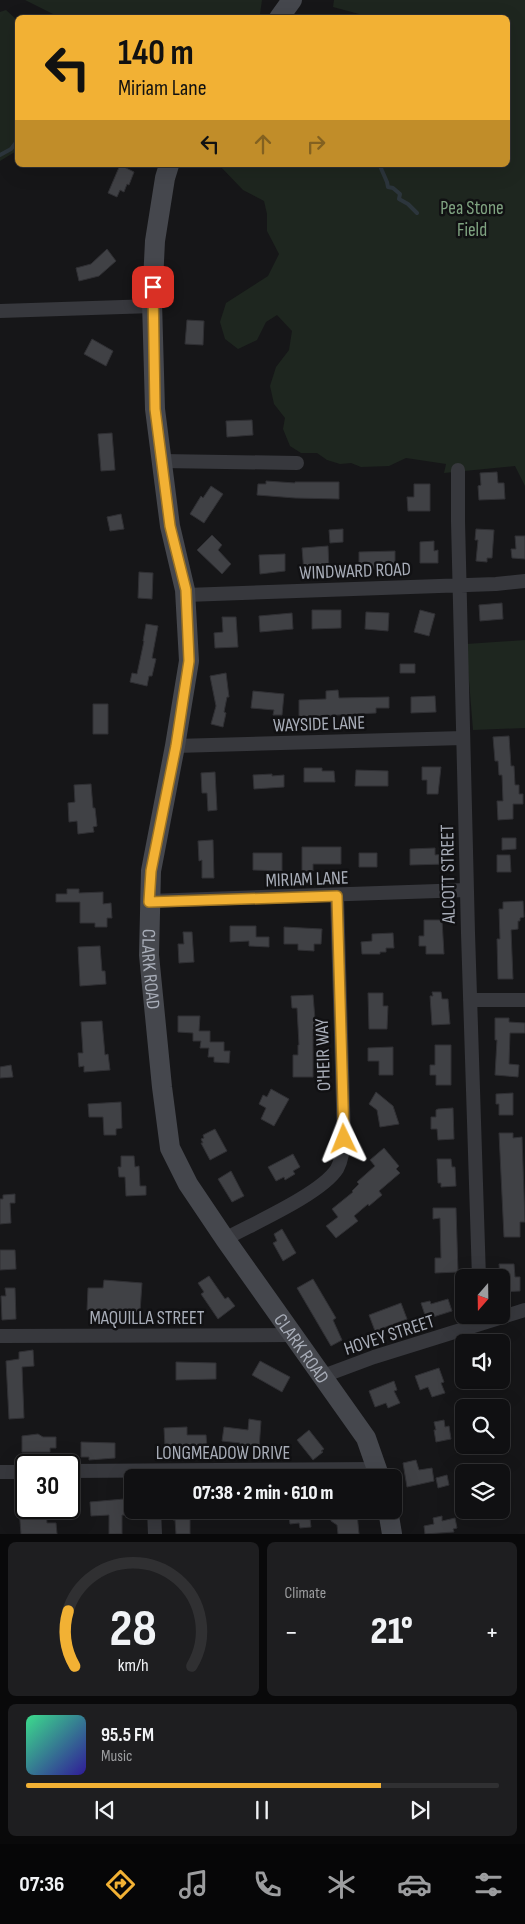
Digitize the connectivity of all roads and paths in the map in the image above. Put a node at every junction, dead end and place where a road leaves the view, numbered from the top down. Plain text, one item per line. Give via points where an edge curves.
1 (292, 0) edge
2 (281, 15) edge
3 (168, 167) edge
4 (152, 306) junction
5 (0, 311) edge
6 (162, 461) junction
7 (297, 463) dead end
8 (458, 470) dead end
9 (525, 580) edge
10 (459, 585) junction
11 (186, 594) junction
12 (463, 738) junction
13 (176, 746) junction
14 (466, 890) junction
15 (337, 896) junction
16 (149, 902) junction
17 (470, 1000) junction
18 (525, 1000) edge
19 (224, 1239) junction
20 (480, 1269) edge
21 (525, 1310) edge
22 (510, 1313) edge
23 (467, 1324) edge
24 (294, 1335) junction
25 (0, 1336) edge
26 (323, 1376) junction
27 (377, 1469) edge
28 (0, 1472) edge
29 (15, 1472) edge
30 (80, 1472) edge
31 (124, 1473) edge
32 (154, 1519) edge
33 (390, 1519) edge
34 (155, 1534) edge
35 (392, 1534) edge

1 - 2 street
3 - 4 street, CLARK ROAD via 155,241
4 - 5 street
4 - 6 street, CLARK ROAD via 155,409
6 - 7 street
6 - 11 street, CLARK ROAD via 170,526
8 - 10 street, ALCOTT STREET
9 - 10 street, WINDWARD ROAD
10 - 11 street, WINDWARD ROAD
10 - 12 street, ALCOTT STREET
11 - 13 street, CLARK ROAD via 189,661
12 - 13 street, WAYSIDE LANE
12 - 14 street, ALCOTT STREET
13 - 16 street, CLARK ROAD via 151,871
14 - 15 street, MIRIAM LANE
14 - 17 street, ALCOTT STREET
15 - 16 street, MIRIAM LANE
15 - 19 street, O'HEIR WAY via 342,1154 328,1180 313,1192
16 - 19 street, CLARK ROAD via 149,955 170,1148 188,1184
17 - 18 street
17 - 20 street, ALCOTT STREET
19 - 24 street, CLARK ROAD
21 - 22 street, HOVEY STREET
23 - 26 street, HOVEY STREET
24 - 25 street, MAQUILLA STREET
24 - 26 street, CLARK ROAD
26 - 27 street, CLARK ROAD via 366,1438
28 - 29 street
30 - 31 street, LONGMEADOW DRIVE
32 - 34 street
33 - 35 street

